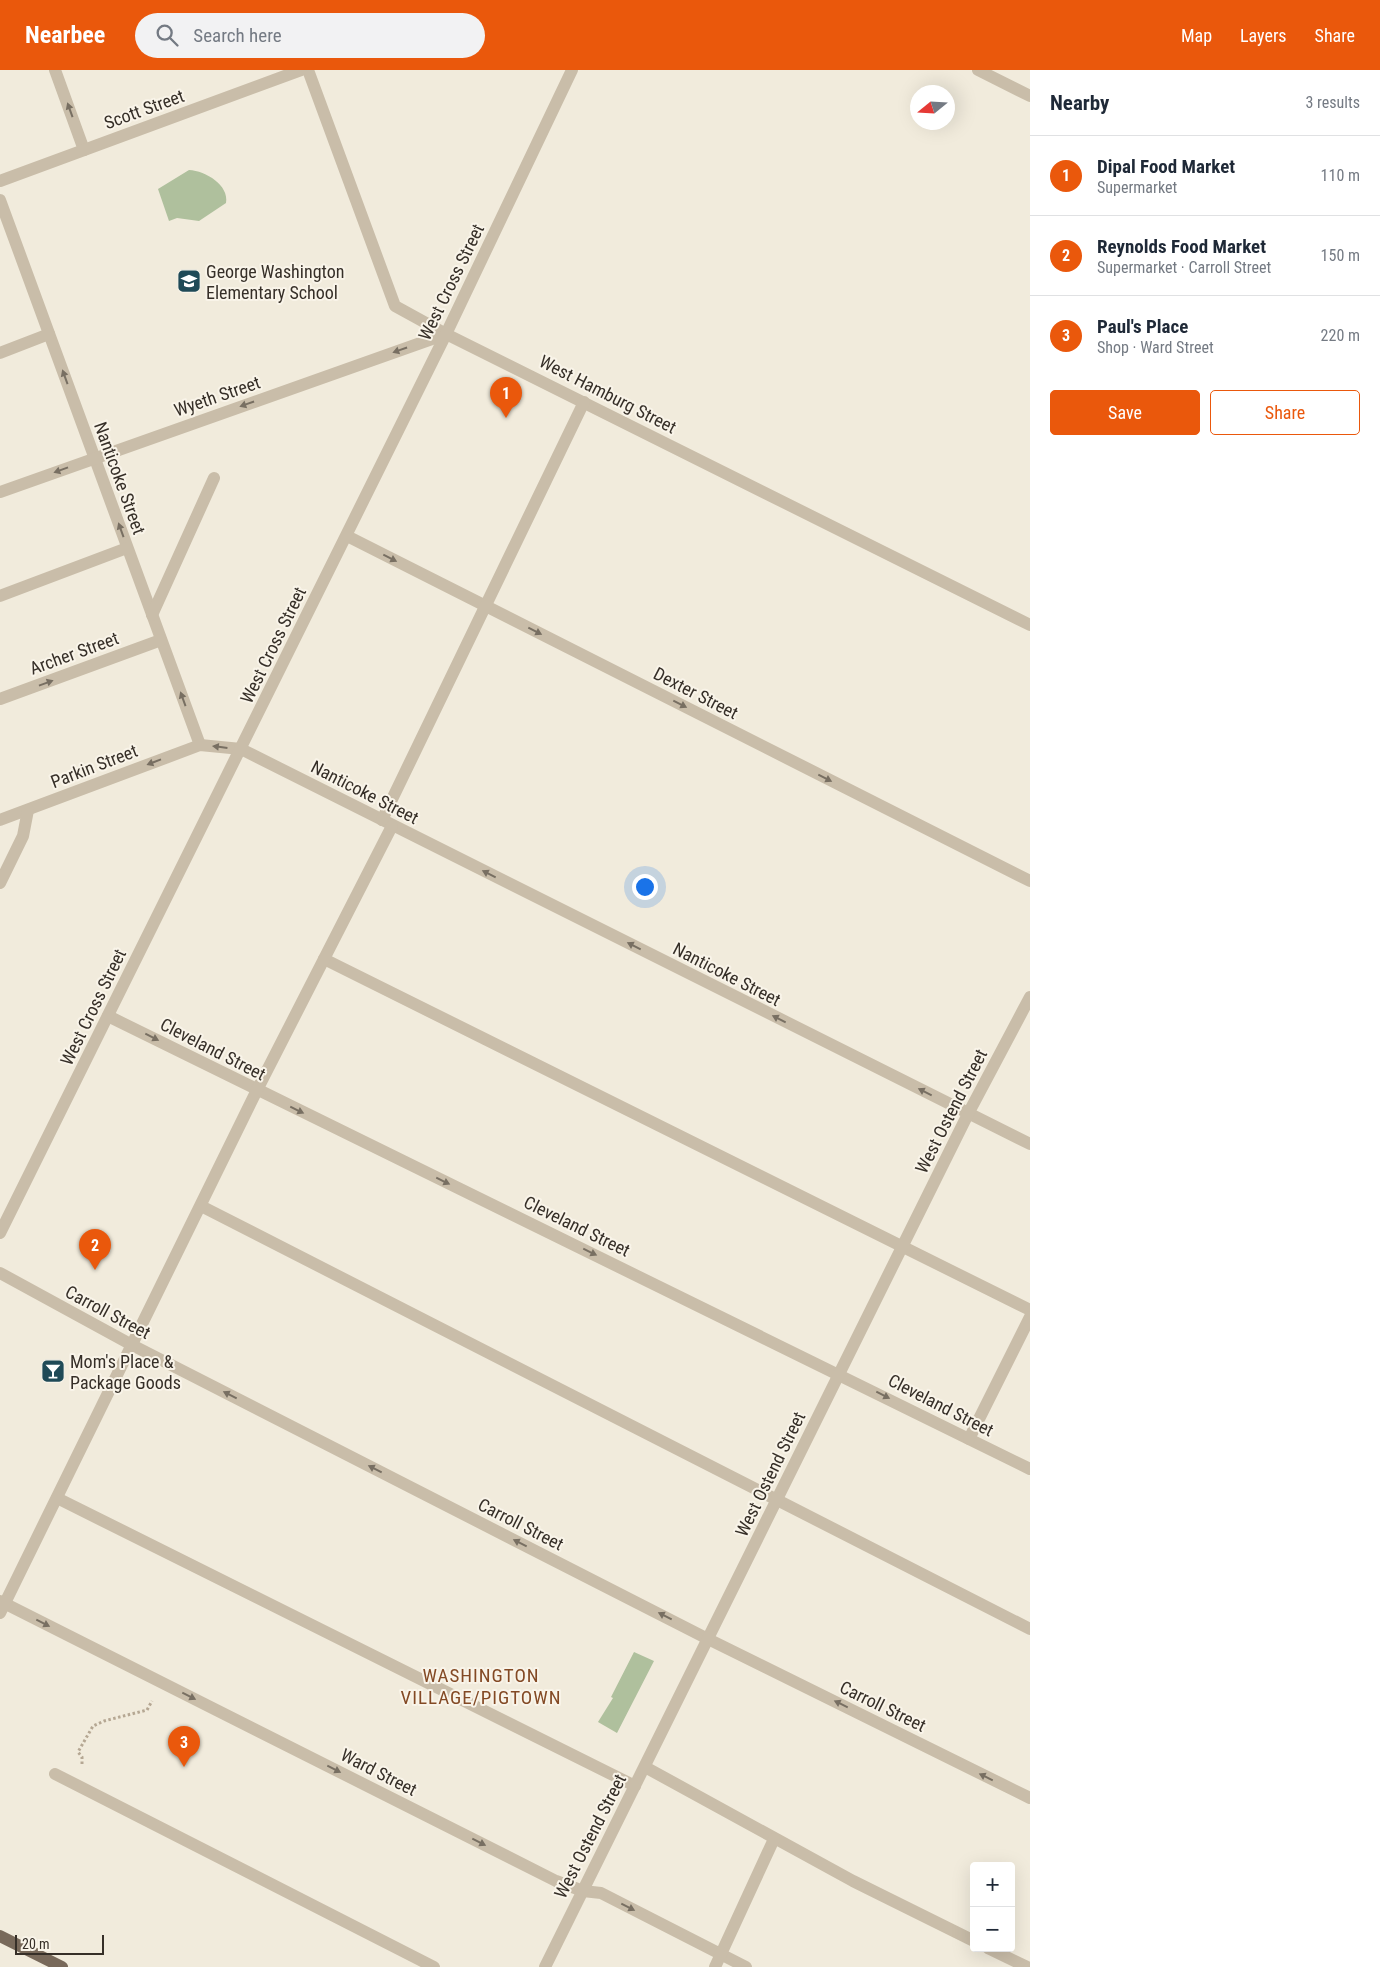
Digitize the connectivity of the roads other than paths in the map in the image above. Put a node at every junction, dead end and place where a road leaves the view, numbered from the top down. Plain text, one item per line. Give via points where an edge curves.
1 (55, 70) edge
2 (301, 70) edge
3 (308, 70) edge
4 (572, 70) edge
5 (978, 70) edge
6 (1030, 96) edge
7 (84, 150) junction
8 (0, 181) edge
9 (0, 200) edge
10 (49, 334) junction
11 (446, 334) junction
12 (0, 353) edge
13 (584, 402) junction
14 (94, 457) junction
15 (214, 478) dead end
16 (0, 492) edge
17 (347, 536) junction
18 (127, 548) junction
19 (0, 596) edge
20 (485, 606) junction
21 (152, 615) junction
22 (1030, 625) edge
23 (161, 640) junction
24 (0, 700) edge
25 (200, 745) junction
26 (241, 749) junction
27 (28, 810) junction
28 (0, 820) edge
29 (387, 823) junction
30 (1030, 881) edge
31 (0, 883) edge
32 (324, 959) junction
33 (1030, 997) edge
34 (108, 1016) junction
35 (257, 1090) junction
36 (968, 1114) junction
37 (1030, 1144) edge
38 (201, 1206) junction
39 (0, 1232) edge
40 (902, 1246) junction
41 (0, 1273) edge
42 (1030, 1310) edge
43 (1030, 1317) edge
44 (132, 1345) junction
45 (839, 1374) junction
46 (969, 1438) junction
47 (1030, 1469) edge
48 (57, 1498) junction
49 (777, 1500) junction
50 (2, 1606) edge
51 (1030, 1629) edge
52 (708, 1639) junction
53 (645, 1767) junction
54 (55, 1774) dead end
55 (635, 1786) junction
56 (1030, 1798) edge
57 (774, 1839) junction
58 (582, 1891) junction
59 (0, 1936) edge
60 (970, 1939) edge
61 (996, 1952) edge
62 (721, 1955) junction
63 (62, 1967) edge
64 (434, 1967) edge
65 (545, 1967) edge
66 (715, 1967) edge
67 (746, 1967) edge
68 (1027, 1967) edge

7 -> 1 street
2 - 7 street, Scott Street
3 - 11 street, West Hamburg Street via 395,306
4 - 11 street, West Cross Street
5 - 6 street
7 - 8 street, Scott Street
9 - 10 street, Nanticoke Street
10 - 12 street
14 -> 10 street, Nanticoke Street
11 - 13 street, West Hamburg Street
11 -> 14 street, Wyeth Street
11 - 17 street, West Cross Street
13 - 20 street
13 - 22 street, West Hamburg Street
14 -> 16 street, Wyeth Street
18 -> 14 street, Nanticoke Street
15 - 21 street
17 -> 20 street, Dexter Street
17 - 26 street, West Cross Street
18 - 19 street
18 - 21 street, Nanticoke Street
20 - 29 street
20 -> 30 street, Dexter Street
21 - 23 street, Nanticoke Street
24 -> 23 street, Archer Street
25 -> 23 street, Nanticoke Street
26 -> 25 street, Nanticoke Street
25 -> 27 street, Parkin Street
26 - 29 street, Nanticoke Street
26 - 34 street, West Cross Street
27 - 28 street, Parkin Street
27 - 31 street via 23,836
29 - 32 street
36 -> 29 street, Nanticoke Street
32 - 35 street
32 - 40 street
33 - 36 street, West Ostend Street
34 -> 35 street, Cleveland Street
34 - 39 street, West Cross Street
35 - 38 street
35 -> 45 street, Cleveland Street
36 - 37 street, Nanticoke Street
36 - 40 street, West Ostend Street
38 - 44 street
38 - 49 street
40 - 42 street
40 - 45 street, West Ostend Street
41 - 44 street, Carroll Street
43 - 46 street
44 - 48 street
52 -> 44 street, Carroll Street
45 -> 46 street, Cleveland Street
45 - 49 street, West Ostend Street
46 - 47 street, Cleveland Street
48 - 50 street
48 - 55 street
49 - 51 street
49 - 52 street, West Ostend Street
50 -> 58 street, Ward Street
52 - 53 street, West Ostend Street
56 -> 52 street, Carroll Street
53 - 55 street, West Ostend Street
53 - 57 street
54 - 64 street
55 - 58 street, West Ostend Street
57 - 60 street
57 - 62 street
58 -> 62 street, Ward Street via 601,1893
58 - 65 street, West Ostend Street
59 - 63 main road
61 - 68 street
62 - 66 street
62 - 67 street, Ward Street

